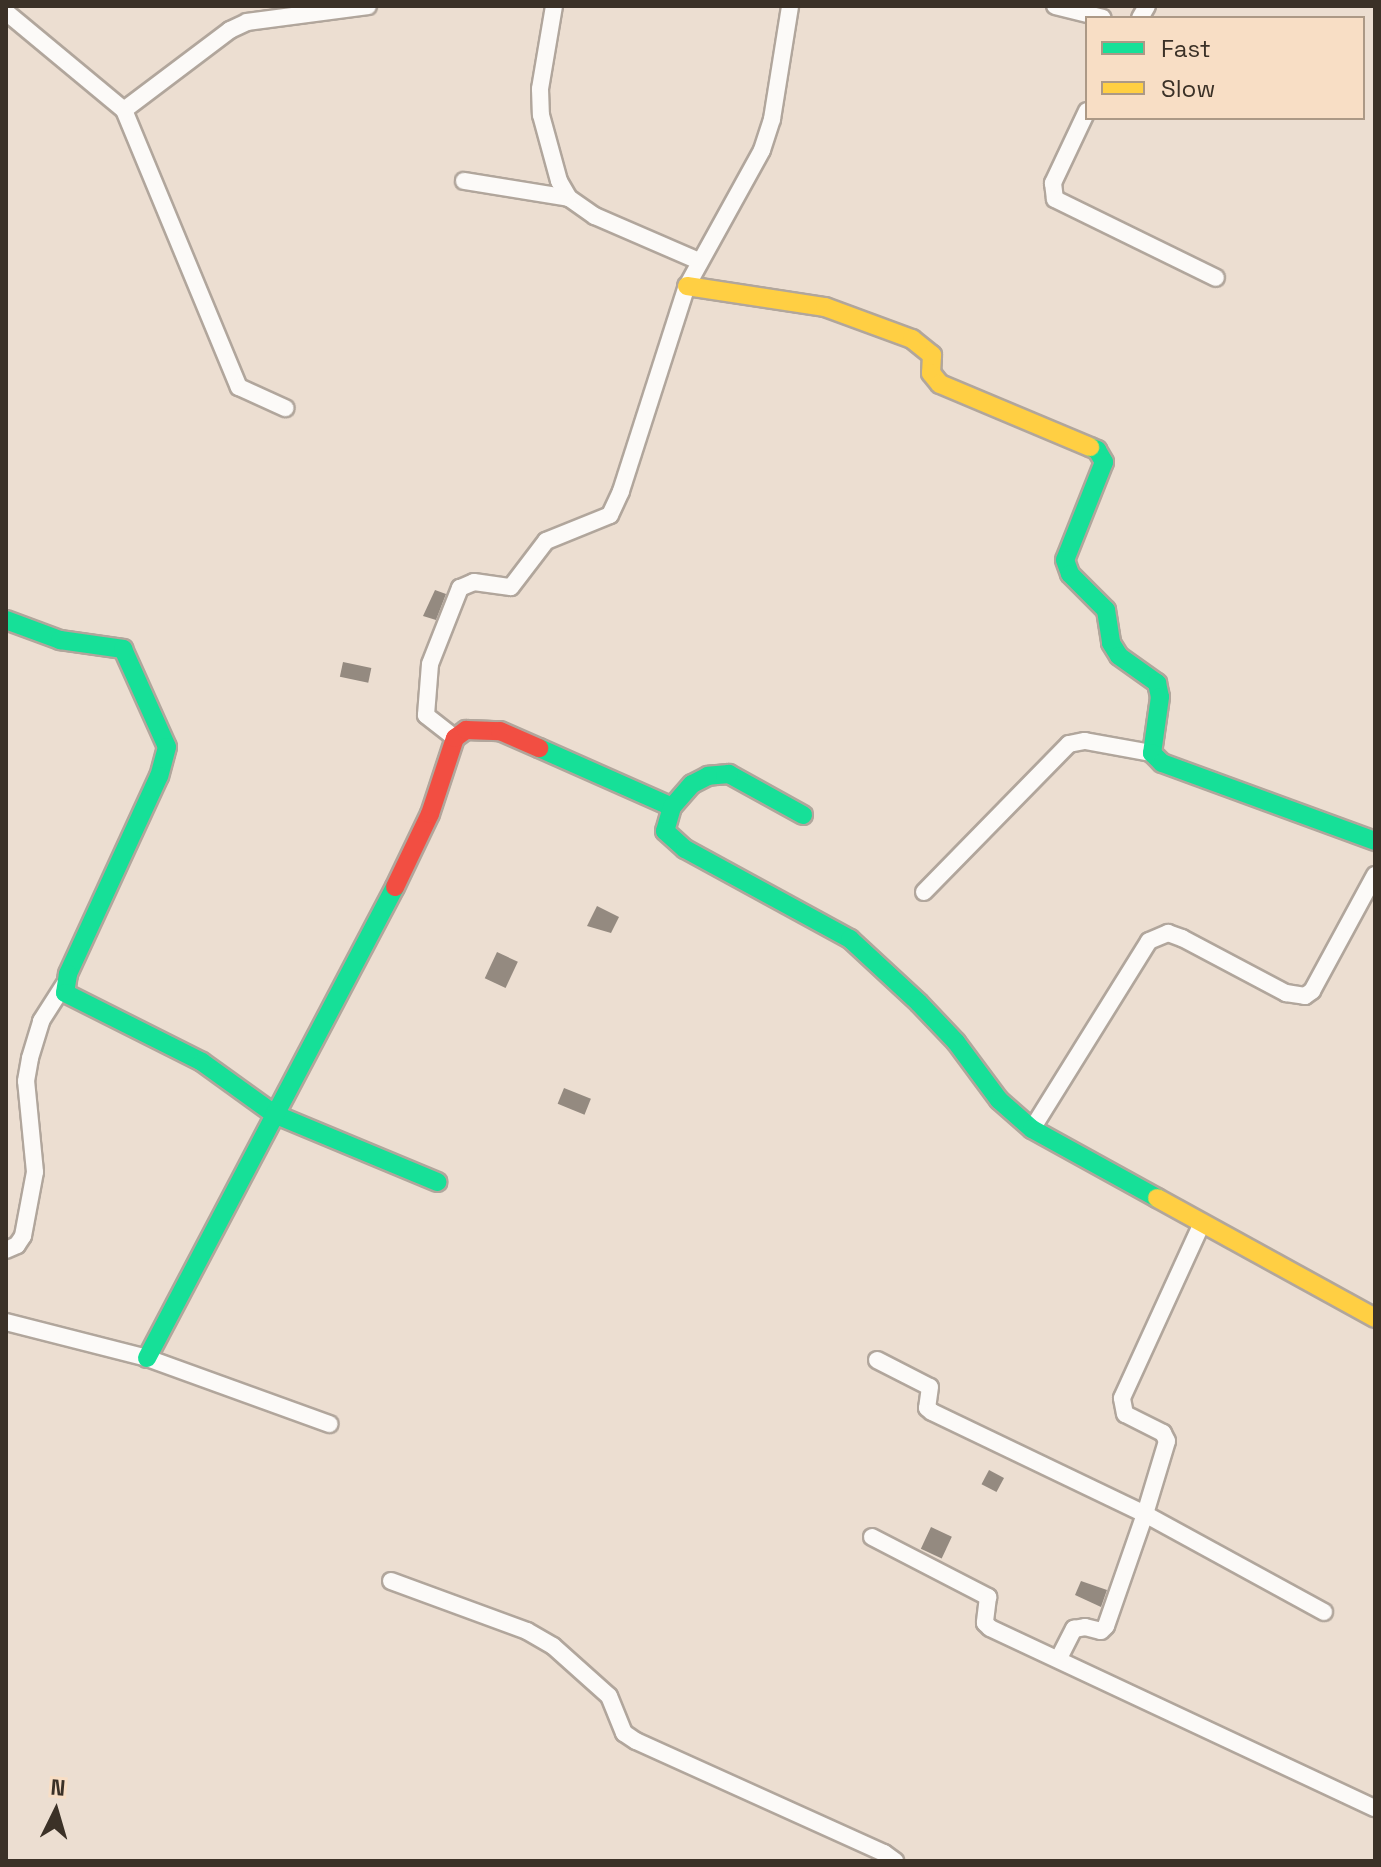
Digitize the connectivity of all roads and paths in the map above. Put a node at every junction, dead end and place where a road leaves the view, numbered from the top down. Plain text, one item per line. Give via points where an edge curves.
1 (368, 6) edge
2 (554, 6) edge
3 (790, 6) edge
4 (1055, 6) edge
5 (6, 12) edge
6 (1095, 16) edge
7 (124, 110) junction
8 (1085, 115) edge
9 (464, 181) dead end
10 (569, 198) junction
11 (699, 261) junction
12 (1216, 278) dead end
13 (687, 286) junction
14 (285, 408) dead end
15 (6, 620) edge
16 (455, 738) junction
17 (1152, 753) junction
18 (672, 807) junction
19 (803, 815) dead end
20 (1375, 841) edge
21 (1375, 875) edge
22 (924, 892) dead end
23 (64, 985) junction
24 (274, 1114) junction
25 (1032, 1129) junction
26 (437, 1182) dead end
27 (1202, 1223) junction
28 (6, 1250) edge
29 (1375, 1318) edge
30 (6, 1322) edge
31 (147, 1358) junction
32 (877, 1360) dead end
33 (329, 1424) dead end
34 (1145, 1514) junction
35 (872, 1537) dead end
36 (391, 1581) dead end
37 (1324, 1612) dead end
38 (1059, 1658) junction
39 (1375, 1808) edge
40 (895, 1861) edge

1 - 7 street via 270,17 238,26
2 - 10 street via 540,89 541,115 559,181
3 - 11 street via 762,150
4 - 6 street
5 - 7 street
7 - 14 street via 239,387
8 - 12 street via 1053,183 1055,199
9 - 10 street
10 - 11 street via 595,216
11 - 13 street
13 - 16 street via 610,515 546,541 511,587 474,582 460,588 430,664 426,715
13 - 17 street via 799,301 887,329 925,347 932,355 931,373 940,384 1097,450 1104,462 1100,478 1065,560 1070,574 1106,610 1111,643 1119,656 1157,683
15 - 23 street via 60,640 123,649 165,736 155,786
16 - 18 street via 466,730 500,731
16 - 24 street via 409,859
17 - 20 street via 1162,763
17 - 22 street via 1085,741 1069,744
18 - 19 street via 692,784 729,774
18 - 25 street via 665,823 670,839 850,939 919,1003 999,1100
21 - 25 street via 1305,996 1286,993 1168,933 1149,941
23 - 24 street via 71,998 202,1062
23 - 28 street via 41,1021 30,1058 26,1081 35,1172 23,1236
24 - 26 street
24 - 31 street
25 - 27 street
27 - 29 street
27 - 34 street via 1122,1398 1125,1414 1163,1433 1167,1441
30 - 31 street
31 - 33 street
32 - 34 street via 930,1387 927,1408 932,1412
34 - 37 street
34 - 38 street via 1106,1626 1101,1631 1074,1629
35 - 38 street via 983,1594 989,1602 985,1623
36 - 40 street via 527,1631 553,1646 609,1696 624,1733 636,1741
38 - 39 street

